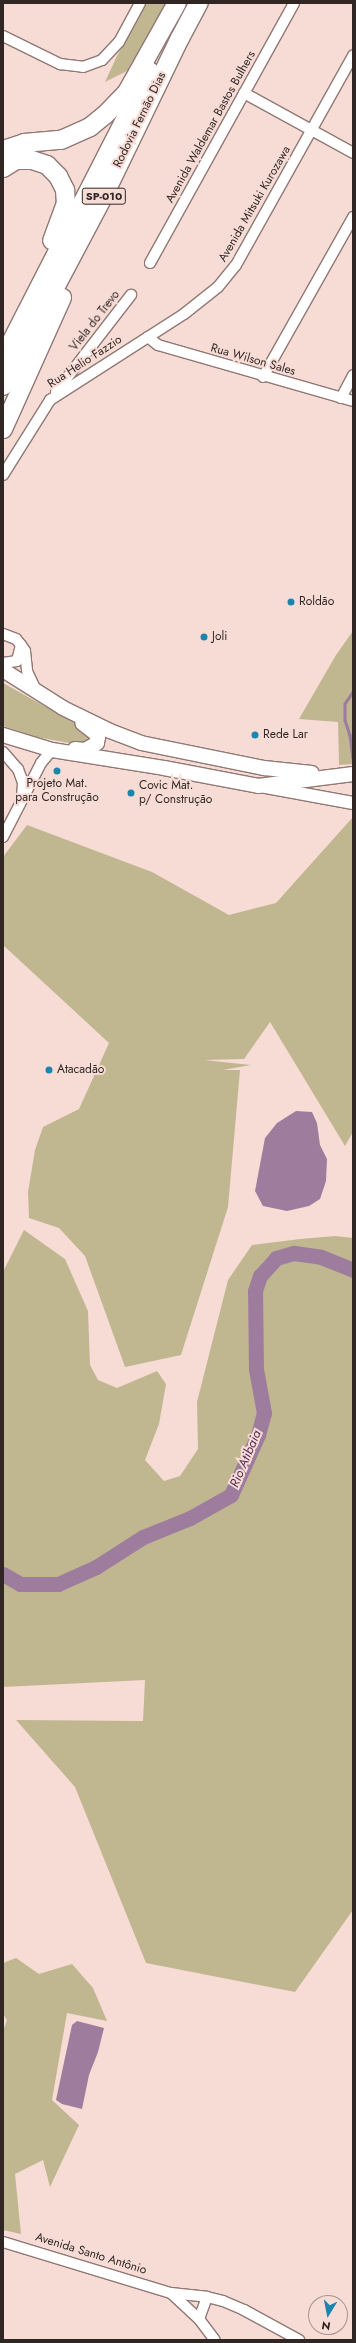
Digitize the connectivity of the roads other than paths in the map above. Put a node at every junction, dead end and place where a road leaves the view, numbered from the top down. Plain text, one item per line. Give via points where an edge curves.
1 (140, 3) edge
2 (177, 3) edge
3 (185, 3) edge
4 (199, 3) edge
5 (294, 3) edge
6 (3, 36) edge
7 (353, 56) edge
8 (244, 93) junction
9 (311, 131) junction
10 (3, 150) edge
11 (353, 153) edge
12 (3, 168) edge
13 (106, 193) junction
14 (353, 217) edge
15 (150, 263) dead end
16 (131, 295) dead end
17 (148, 337) junction
18 (3, 351) edge
19 (3, 358) edge
20 (353, 375) edge
21 (263, 377) junction
22 (3, 386) edge
23 (341, 398) junction
24 (50, 400) junction
25 (353, 401) edge
26 (3, 429) edge
27 (3, 475) edge
28 (3, 634) edge
29 (21, 645) junction
30 (3, 663) edge
31 (3, 670) edge
32 (38, 693) junction
33 (63, 708) junction
34 (3, 735) edge
35 (54, 750) junction
36 (3, 752) edge
37 (228, 761) junction
38 (164, 768) junction
39 (353, 774) edge
40 (335, 776) junction
41 (258, 786) junction
42 (22, 802) junction
43 (353, 803) edge
44 (3, 835) edge
45 (3, 2242) edge
46 (171, 2292) junction
47 (207, 2297) junction
48 (199, 2319) junction
49 (214, 2340) edge
50 (299, 2340) edge

1 - 6 street via 119,42 102,60 83,67 60,64
2 - 10 highway via 127,92 105,115 90,127 61,140 24,143
3 - 19 highway, Rodovia Fernão Dias / SP-010
4 - 13 highway, Rodovia Fernão Dias / SP-010
5 - 8 street, Avenida Waldemar Bastos Bulhers
7 - 9 street, Avenida Mitsuki Kurozawa
8 - 9 street
8 - 15 street, Avenida Waldemar Bastos Bulhers
9 - 11 street
9 - 17 street, Avenida Mitsuki Kurozawa via 236,265 218,287
12 - 18 highway via 16,160 32,160 47,165 58,176 65,190 66,203 30,294
13 - 22 highway, Rodovia Fernão Dias / SP-010
13 - 26 highway via 69,283
14 - 21 street
16 - 24 street, Viela do Trevo
17 - 21 street, Rua Wilson Sales via 158,345
17 - 24 street, Rua Helio Fazzio
20 - 23 street
21 - 23 street, Rua Wilson Sales
23 - 25 street, Rua Wilson Sales
24 - 27 street, Rua Helio Fazzio
28 - 29 street via 16,639
29 - 30 street via 17,661
29 - 32 street via 25,651 27,671
31 - 32 main road
32 - 33 main road
33 - 35 main road via 89,727 98,737 97,743 92,748
33 - 37 main road via 141,743
34 - 35 main road
35 - 38 main road
35 - 42 street via 41,763
36 - 42 street via 18,769 23,783
37 - 38 main road via 225,767 206,772
37 - 40 main road
38 - 41 main road
39 - 40 main road
40 - 41 main road
41 - 43 street
42 - 44 street
45 - 46 street, Avenida Santo Antônio
46 - 47 street, Avenida Santo Antônio
46 - 48 street
47 - 48 street
47 - 50 street, Avenida Santo Antônio via 244,2310
48 - 49 street

